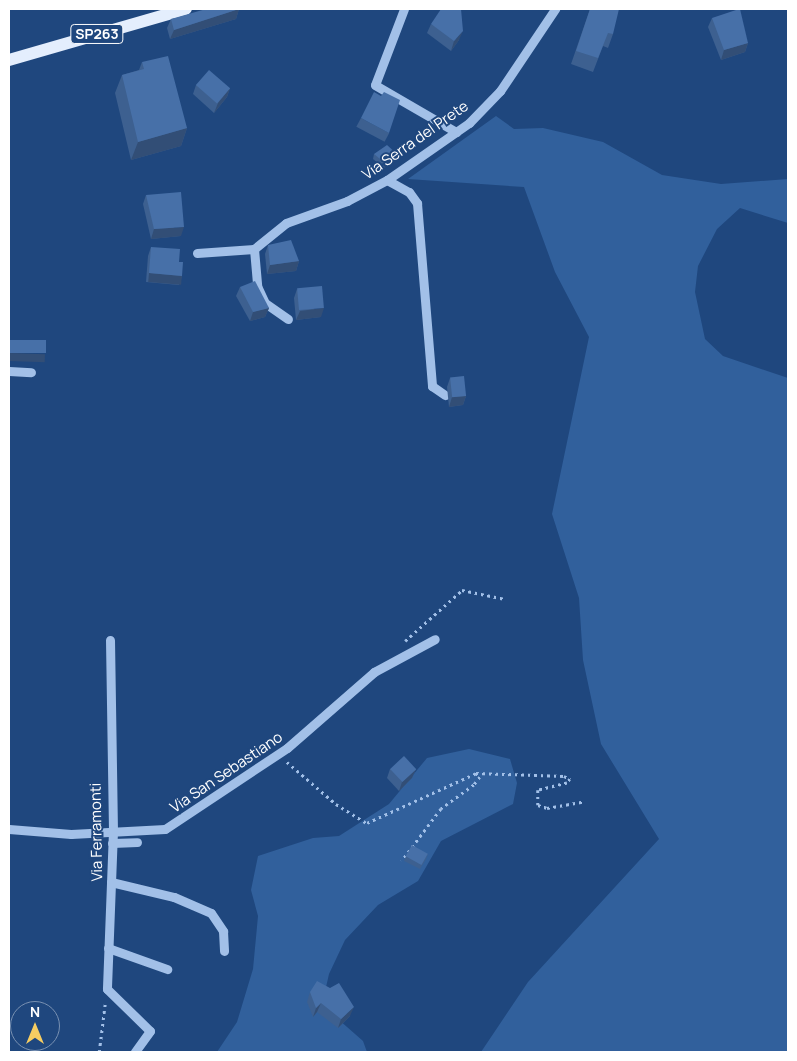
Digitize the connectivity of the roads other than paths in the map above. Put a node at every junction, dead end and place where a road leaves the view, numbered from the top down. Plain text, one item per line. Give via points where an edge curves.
1 (186, 9) edge
2 (404, 9) edge
3 (556, 9) edge
4 (9, 60) edge
5 (456, 132) junction
6 (387, 180) junction
7 (254, 249) junction
8 (197, 253) dead end
9 (288, 319) dead end
10 (9, 371) edge
11 (31, 372) dead end
12 (445, 395) dead end
13 (435, 639) dead end
14 (110, 640) dead end
15 (9, 829) edge
16 (113, 831) junction
17 (137, 842) dead end
18 (112, 843) junction
19 (111, 882) junction
20 (108, 948) junction
21 (224, 952) dead end
22 (167, 969) dead end
23 (135, 1052) edge

1 - 4 main road, SP263
2 - 5 street via 375,85
3 - 5 street, Via Serra del Prete via 500,91
5 - 6 street, Via Serra del Prete
6 - 7 street, Via Serra del Prete via 347,201 286,223
6 - 12 street via 409,192 417,203 432,386
7 - 8 street
7 - 9 street via 257,286 264,304
10 - 11 street
13 - 16 street, Via San Sebastiano via 374,672 279,754 165,829
14 - 16 street, Via Ferramonti
15 - 16 street, Via San Sebastiano via 71,834
16 - 18 street, Via Ferramonti
17 - 18 street
18 - 19 street, Via Ferramonti
19 - 20 street, Via Ferramonti
19 - 21 street via 174,897 211,914 223,931
20 - 22 street
20 - 23 street, Via Ferramonti via 107,988 150,1031

